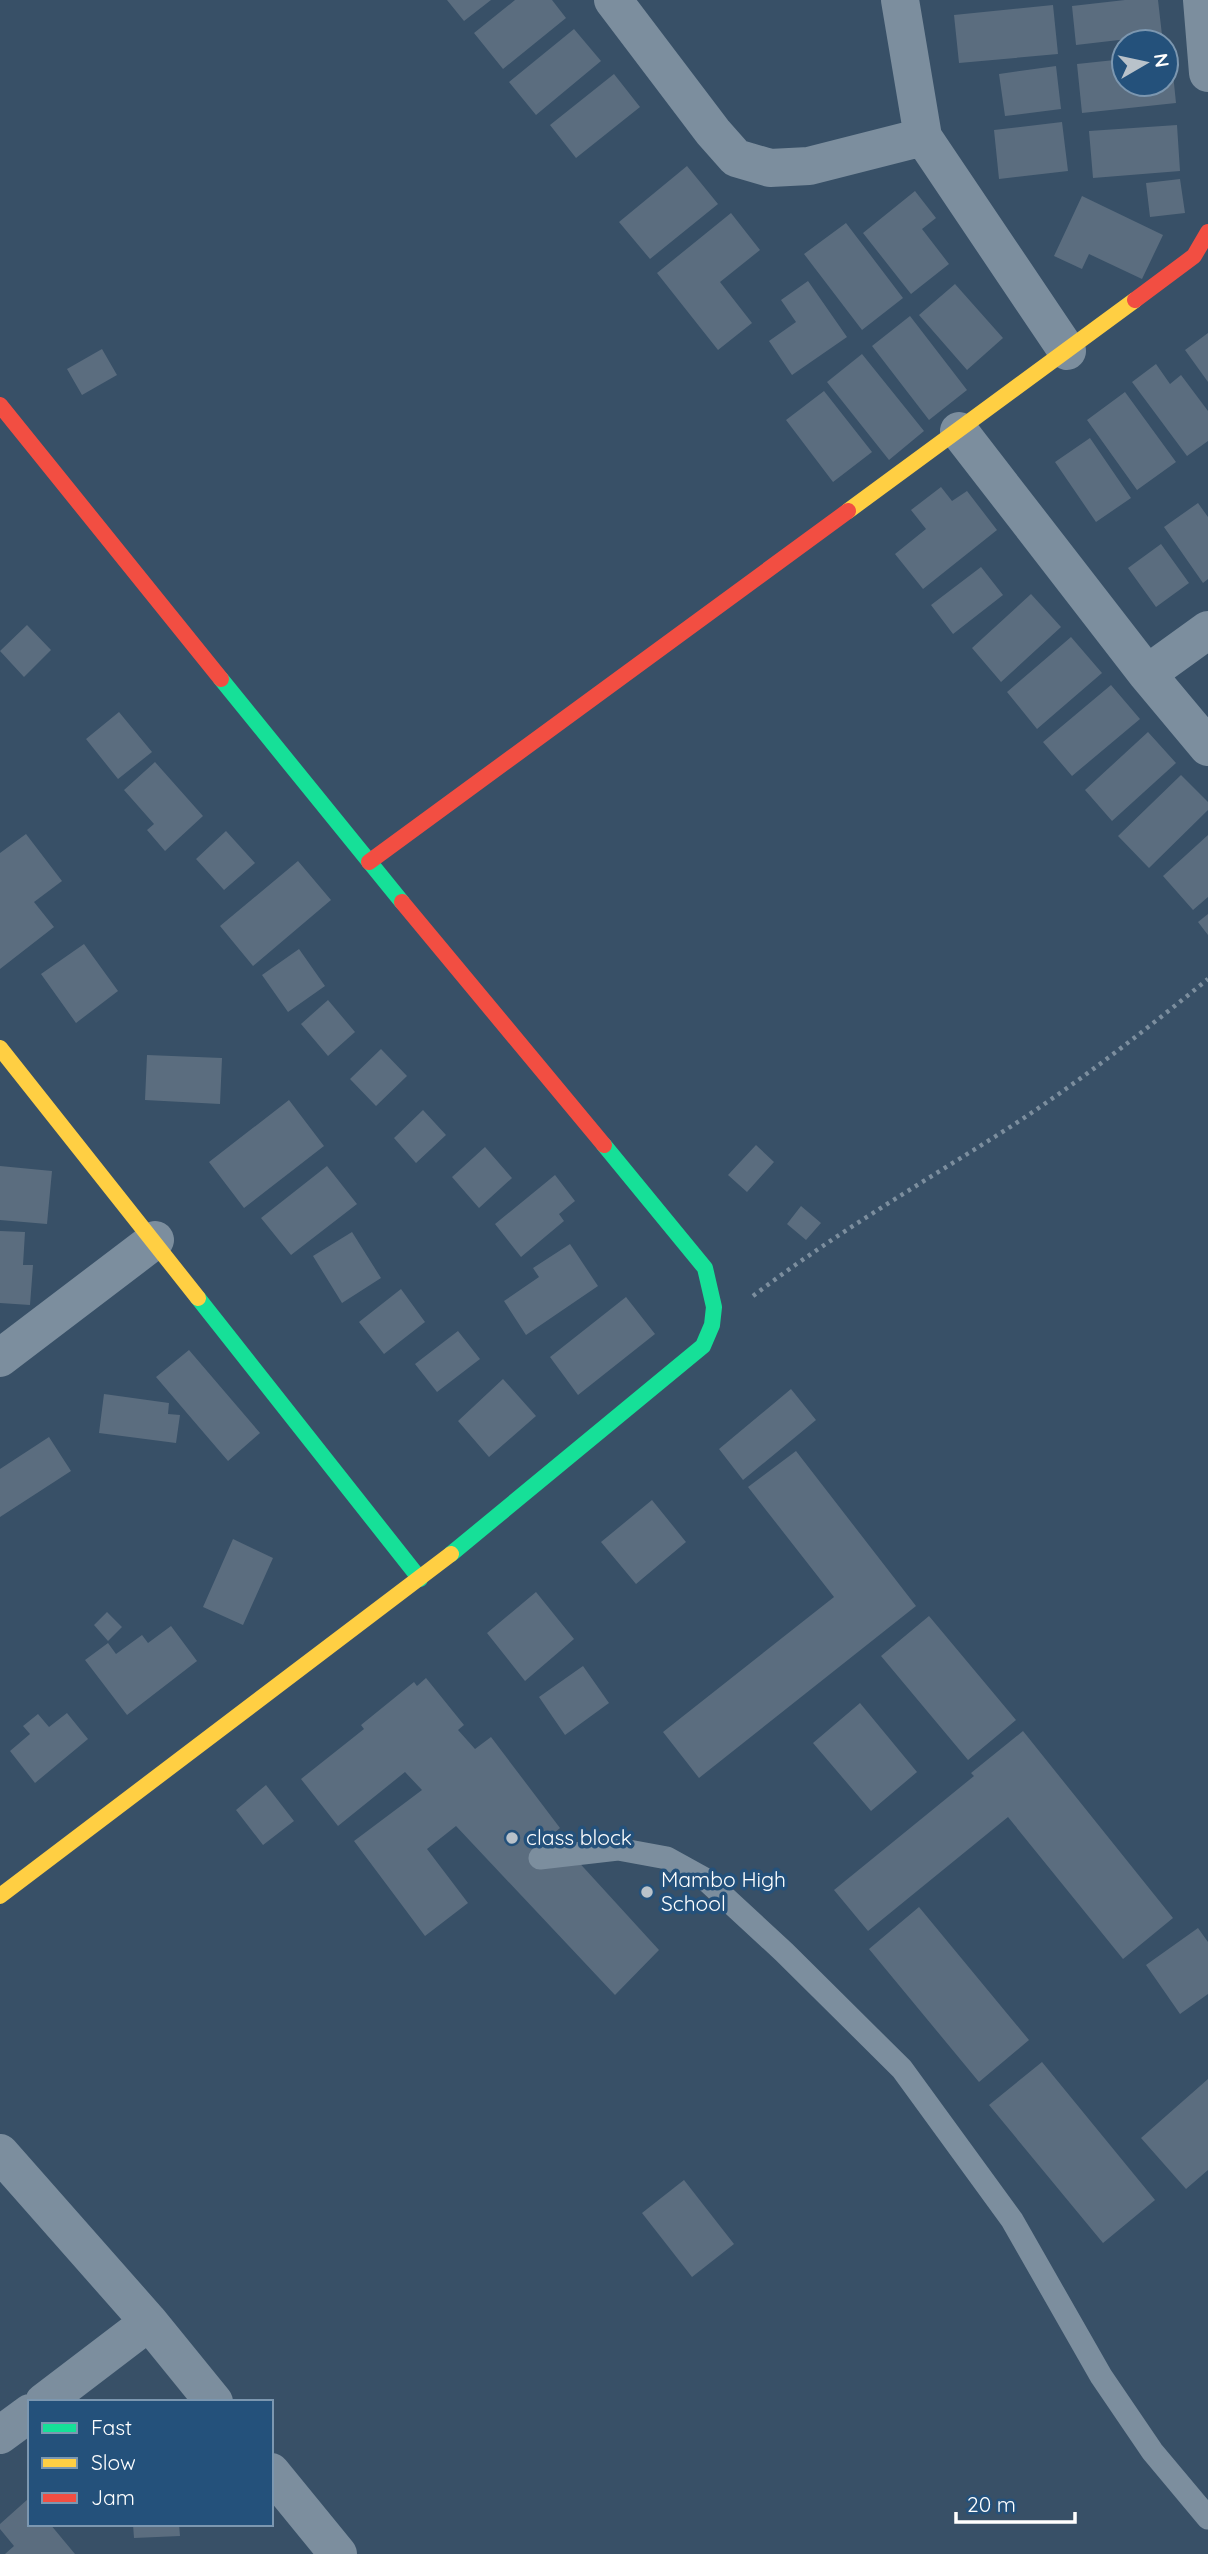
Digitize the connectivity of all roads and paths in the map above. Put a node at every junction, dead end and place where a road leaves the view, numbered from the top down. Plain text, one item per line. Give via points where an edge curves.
1 (613, 0) edge
2 (900, 0) edge
3 (1202, 0) edge
4 (1208, 73) edge
5 (923, 137) junction
6 (1208, 232) edge
7 (1068, 351) junction
8 (0, 405) edge
9 (959, 431) junction
10 (1208, 630) edge
11 (1147, 674) junction
12 (1208, 747) edge
13 (369, 862) junction
14 (1208, 979) edge
15 (0, 1048) edge
16 (155, 1240) junction
17 (713, 1326) junction
18 (0, 1357) edge
19 (420, 1579) junction
20 (540, 1858) dead end
21 (0, 1896) edge
22 (0, 2152) edge
23 (149, 2322) junction
24 (47, 2400) edge
25 (212, 2400) edge
26 (28, 2414) edge
27 (0, 2435) edge
28 (273, 2474) edge
29 (1208, 2518) edge
30 (338, 2554) edge

1 - 5 street via 736,158 770,168 809,166
2 - 5 street
3 - 4 street
5 - 7 street
6 - 7 street via 1194,256
7 - 9 street
8 - 13 street
9 - 11 street
9 - 13 street
10 - 11 street
11 - 12 street
13 - 17 street via 705,1268 717,1303
14 - 17 path via 1116,1054 795,1264
15 - 16 street
16 - 18 street
16 - 19 street
17 - 19 street via 703,1346
19 - 21 street
20 - 29 lane via 618,1849 667,1858 705,1879 784,1952 902,2069 1012,2220 1101,2376 1152,2451
22 - 23 street
23 - 24 street
23 - 25 street
26 - 27 street
28 - 30 street

